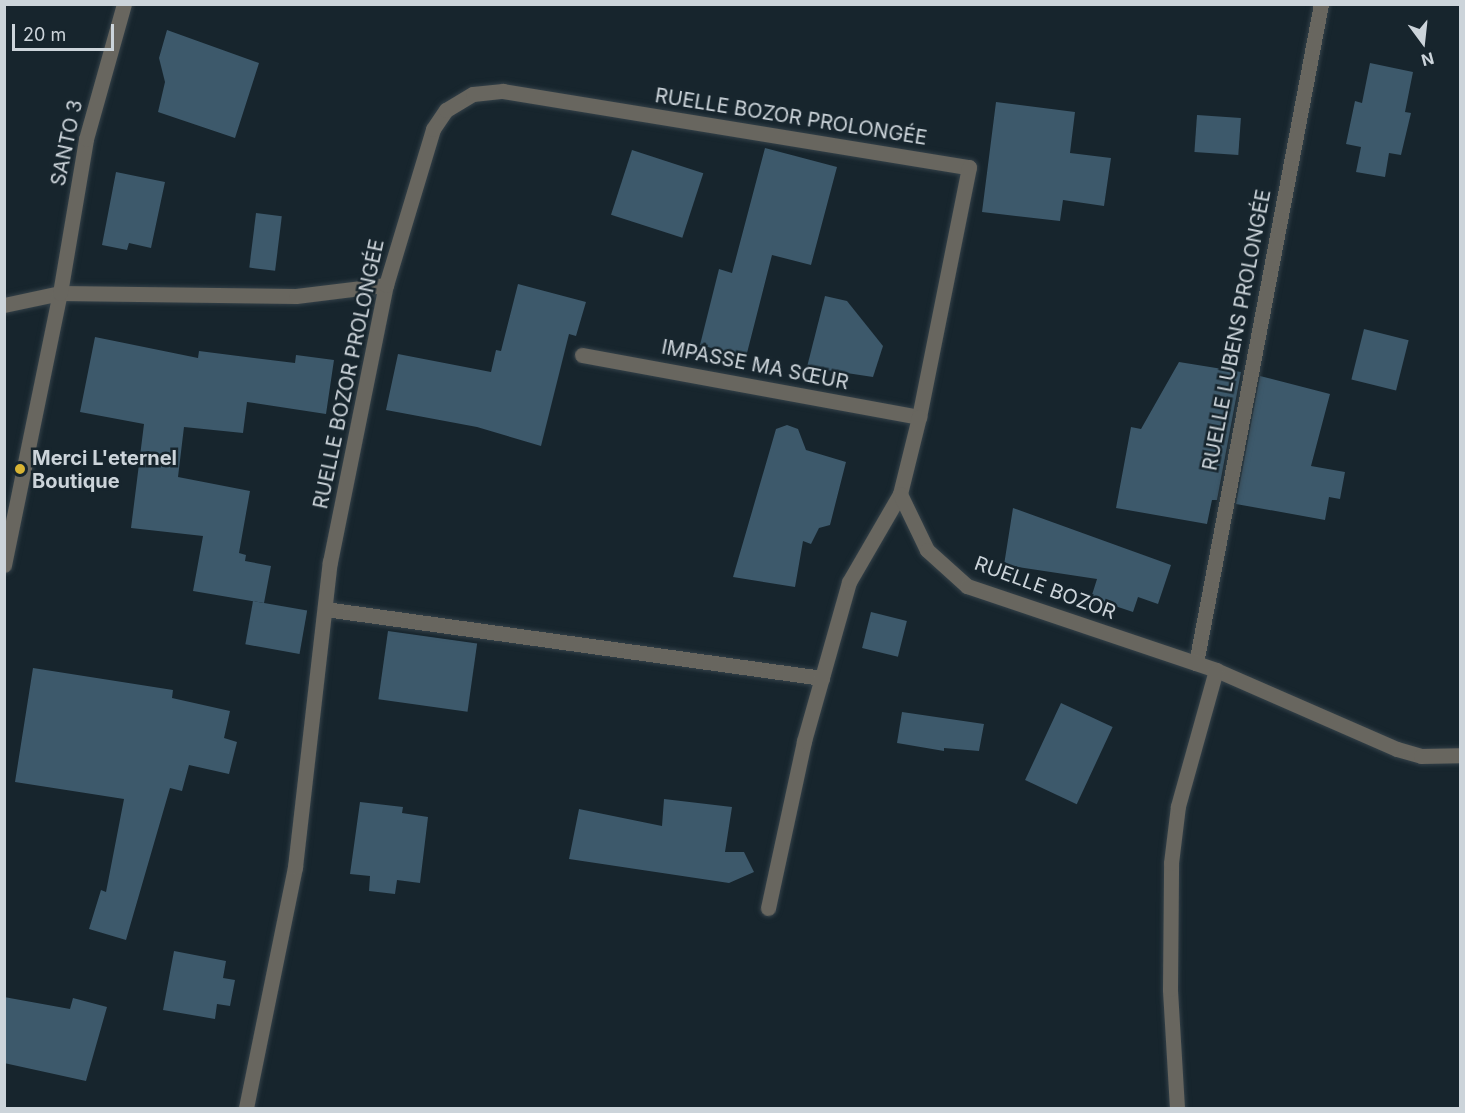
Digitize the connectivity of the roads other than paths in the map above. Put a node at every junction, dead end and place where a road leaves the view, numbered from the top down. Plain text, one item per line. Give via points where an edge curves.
1 (124, 4) edge
2 (1321, 4) edge
3 (386, 285) junction
4 (60, 293) junction
5 (4, 305) edge
6 (582, 355) dead end
7 (919, 417) junction
8 (900, 494) junction
9 (4, 565) edge
10 (325, 609) junction
11 (1196, 663) junction
12 (1216, 670) junction
13 (822, 678) junction
14 (1461, 755) edge
15 (768, 908) dead end
16 (246, 1108) edge
17 (1177, 1108) edge

1 - 4 street, SANTO 3 via 86,139
2 - 11 street, RUELLE LUBENS PROLONGÉE
3 - 4 street via 296,296
3 - 7 street, RUELLE BOZOR PROLONGÉE via 433,129 446,110 473,94 503,91 969,167
3 - 10 street, RUELLE BOZOR PROLONGÉE via 330,562
4 - 5 street
4 - 9 street, SANTO 3
6 - 7 street, IMPASSE MA SŒUR
7 - 8 street
8 - 11 street, RUELLE BOZOR via 927,550 966,586
8 - 13 street via 849,582
10 - 13 street
10 - 16 street, RUELLE BOZOR PROLONGÉE via 295,867
11 - 12 street, RUELLE BOZOR
12 - 14 street, RUELLE BOZOR via 1397,749 1421,756
12 - 17 street via 1178,806 1171,863 1170,989
13 - 15 street

